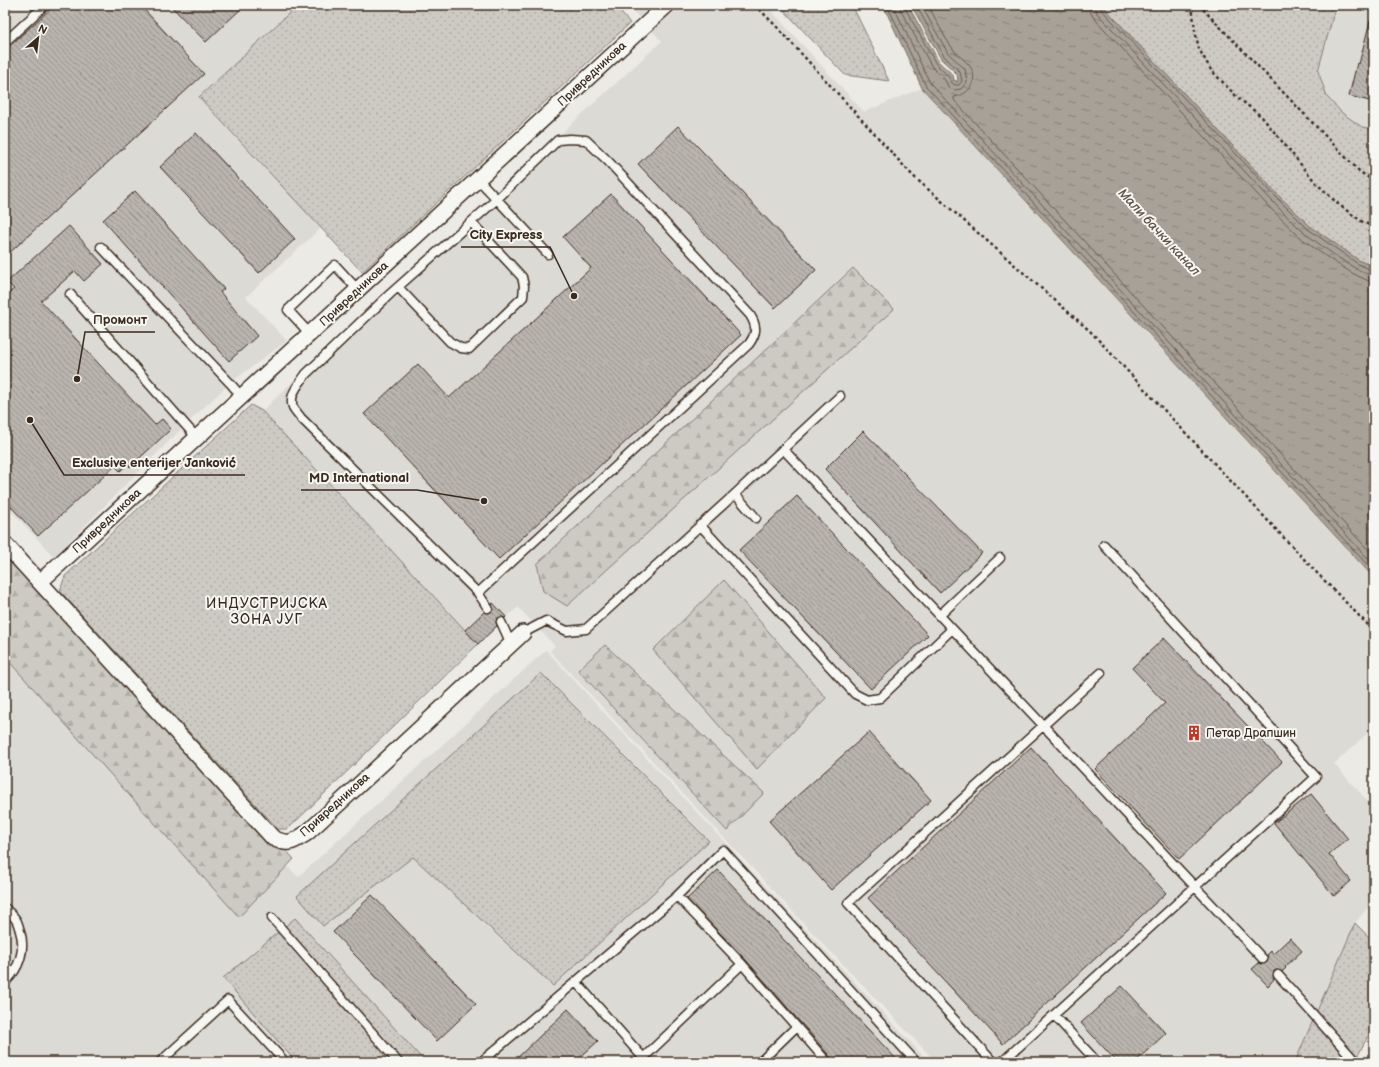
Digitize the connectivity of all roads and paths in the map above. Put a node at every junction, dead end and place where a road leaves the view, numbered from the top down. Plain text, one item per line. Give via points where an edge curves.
1 (46, 5) edge
2 (667, 5) edge
3 (755, 5) edge
4 (1192, 5) edge
5 (1199, 5) edge
6 (5, 42) edge
7 (478, 179) junction
8 (1374, 181) edge
9 (497, 199) junction
10 (471, 222) junction
11 (1374, 227) edge
12 (101, 247) dead end
13 (548, 254) dead end
14 (398, 287) junction
15 (358, 290) junction
16 (70, 294) dead end
17 (310, 334) junction
18 (840, 396) dead end
19 (242, 397) junction
20 (197, 438) junction
21 (783, 448) junction
22 (735, 494) junction
23 (756, 518) dead end
24 (700, 526) junction
25 (5, 544) edge
26 (1104, 545) dead end
27 (1000, 558) dead end
28 (40, 582) junction
29 (478, 593) junction
30 (488, 608) dead end
31 (939, 616) junction
32 (501, 622) dead end
33 (952, 630) junction
34 (1374, 631) edge
35 (523, 633) joint
36 (511, 644) junction
37 (1101, 673) dead end
38 (1044, 725) junction
39 (1195, 886) junction
40 (677, 896) junction
41 (5, 908) edge
42 (272, 918) dead end
43 (1263, 959) dead end
44 (742, 964) junction
45 (1278, 975) dead end
46 (5, 982) edge
47 (576, 982) junction
48 (1054, 1015) junction
49 (796, 1027) junction
50 (643, 1061) edge
51 (160, 1062) edge
52 (285, 1062) edge
53 (398, 1062) edge
54 (481, 1062) edge
55 (760, 1062) edge
56 (827, 1062) edge
57 (916, 1062) edge
58 (993, 1062) edge
59 (1002, 1062) edge
60 (1097, 1062) edge
61 (1356, 1062) edge

1 - 6 lane
2 - 7 street, Привредникова
3 - 34 path via 913,176 1090,331
4 - 11 path via 1194,31 1199,49 1211,70 1237,97 1262,117 1316,183 1338,204
5 - 8 path via 1360,172
7 - 9 lane
7 - 15 street, Привредникова
9 - 10 lane
9 - 13 lane
9 - 29 lane via 558,140 586,140 750,314 755,323 754,336 749,344
10 - 14 lane
10 - 14 lane via 522,277 524,286 523,297 469,349 450,342
12 - 19 lane
14 - 29 lane via 306,374 295,390 292,403 301,418
15 - 17 street, Привредникова
15 - 17 lane via 335,265 288,310
16 - 20 lane
17 - 19 street, Привредникова
18 - 21 lane
19 - 20 street, Привредникова
20 - 28 street, Привредникова
21 - 22 lane
21 - 31 lane
22 - 23 lane
22 - 24 lane
24 - 33 lane via 855,694 867,700 880,698
24 - 35 lane via 586,629 567,631 546,621
25 - 28 street, Привредникова
26 - 39 lane via 1316,777
27 - 31 lane
28 - 36 street, Привредникова via 273,838 283,843 293,842 307,833
29 - 30 lane
31 - 33 lane
32 - 36 lane
33 - 38 lane
35 - 36 street, Привредникова
37 - 38 lane
38 - 39 lane
38 - 58 lane via 848,903
39 - 43 lane
39 - 48 lane
40 - 44 lane
40 - 47 lane
40 - 57 lane via 723,850
41 - 46 lane via 16,920 23,939 23,949 20,961
42 - 53 lane
44 - 49 lane
44 - 50 lane
45 - 61 lane
47 - 50 lane
47 - 54 lane
48 - 59 lane
48 - 60 lane
49 - 55 lane
49 - 56 lane
51 - 52 lane via 228,1000

